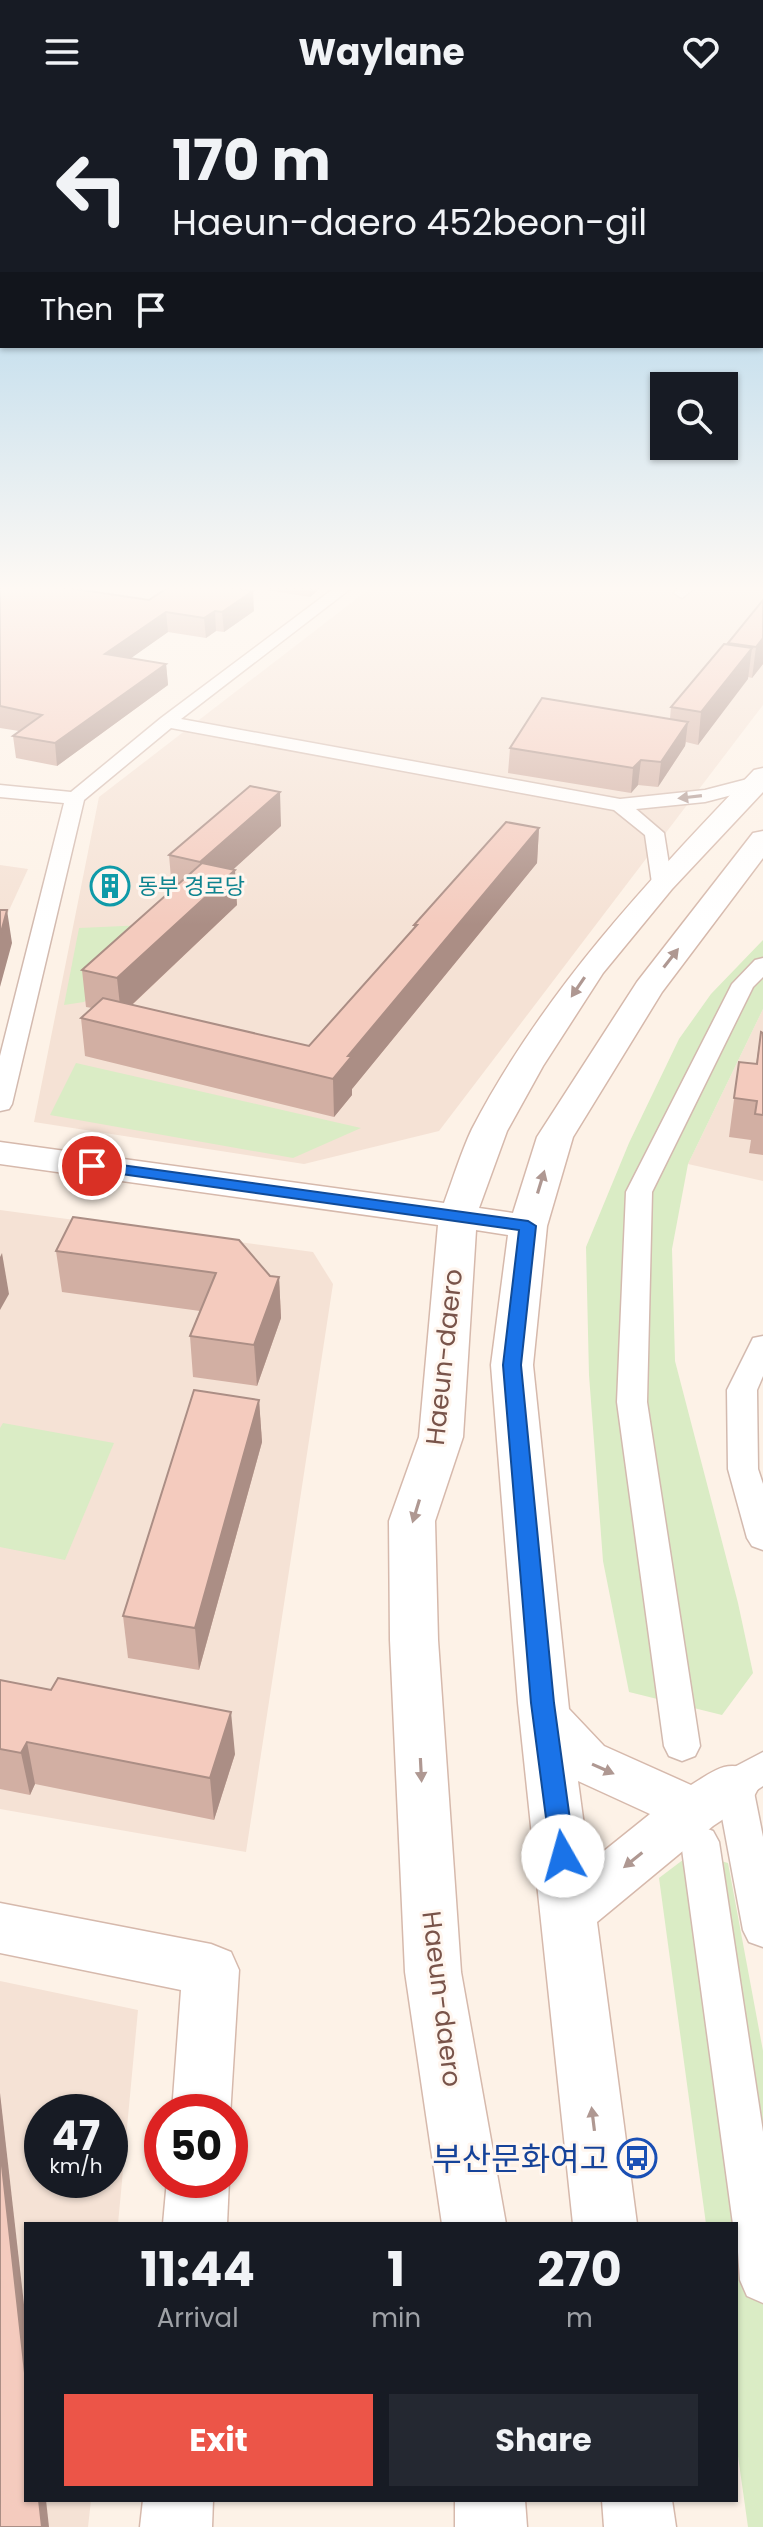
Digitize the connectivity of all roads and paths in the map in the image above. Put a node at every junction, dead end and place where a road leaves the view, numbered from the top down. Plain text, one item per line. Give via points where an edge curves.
1 (197, 699) edge
2 (167, 722) junction
3 (761, 779) edge
4 (0, 791) edge
5 (75, 798) junction
6 (620, 805) junction
7 (763, 839) edge
8 (662, 883) junction
9 (763, 965) edge
10 (0, 1104) edge
11 (0, 1153) edge
12 (458, 1215) junction
13 (528, 1226) junction
14 (763, 1345) edge
15 (763, 1538) edge
16 (546, 1718) junction
17 (682, 1746) dead end
18 (722, 1801) edge
19 (570, 1911) junction
20 (0, 1928) edge
21 (763, 1930) edge
22 (203, 2094) edge
23 (197, 2198) edge
24 (195, 2222) edge
25 (474, 2222) edge
26 (605, 2222) edge
27 (763, 2280) edge
28 (178, 2502) edge
29 (490, 2502) edge
30 (637, 2502) edge
31 (176, 2527) edge
32 (491, 2527) edge
33 (640, 2527) edge

1 - 2 street
2 - 5 street
2 - 6 street
3 -> 6 street via 705,796
3 - 8 main road, Haeun-daero
4 - 5 street
5 - 10 street
6 - 8 street via 654,833
13 -> 7 main road via 555,1137 648,989
8 -> 12 main road, Haeun-daero via 591,968 526,1066 489,1131
9 - 17 street via 743,984 639,1192 632,1402
11 - 12 main road
12 - 13 main road
12 -> 25 main road, Haeun-daero via 441,1437 412,1521 412,1551 433,1972
13 - 16 main road via 512,1365
14 - 15 street via 742,1390 743,1469
16 -> 18 main road via 586,1761
16 - 19 main road
18 -> 19 main road
18 - 21 street
18 - 27 street
26 -> 19 main road
20 - 22 main road via 211,1970
23 - 24 main road
28 - 31 main road
29 - 32 main road
30 - 33 main road

